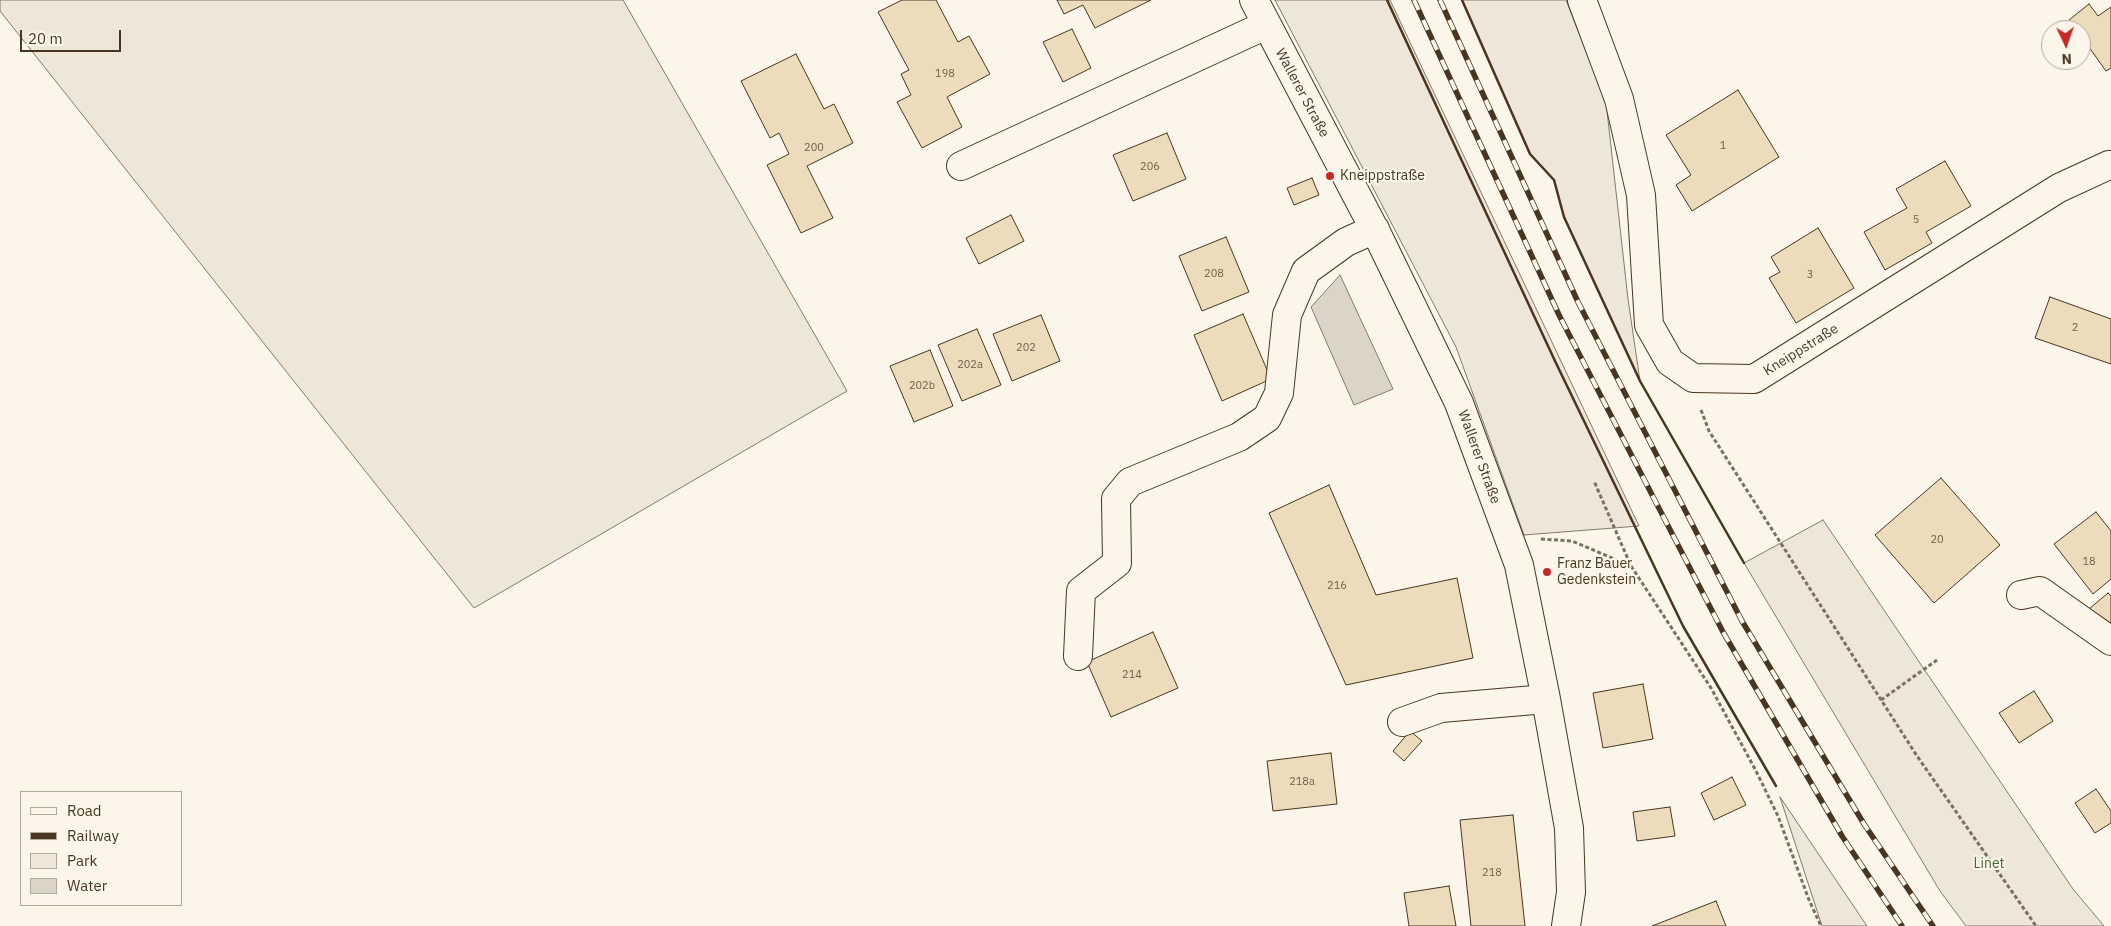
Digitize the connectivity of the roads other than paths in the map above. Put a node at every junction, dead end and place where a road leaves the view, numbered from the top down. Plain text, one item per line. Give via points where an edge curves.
1 (1254, 0) edge
2 (1582, 0) edge
3 (1266, 25) junction
4 (2110, 161) edge
5 (961, 166) dead end
6 (1375, 229) junction
7 (2021, 595) dead end
8 (2111, 641) edge
9 (1078, 656) dead end
10 (1546, 699) junction
11 (1402, 722) dead end
12 (1566, 926) edge

1 - 3 street, Wallerer Straße
2 - 4 street, Kneippstraße via 1619,99 1641,195 1649,325 1670,362 1693,378 1754,379 2059,188
3 - 5 street
3 - 6 street, Wallerer Straße
6 - 9 street via 1346,242 1306,271 1287,315 1279,393 1267,418 1238,437 1130,482 1116,499 1117,563 1081,591
6 - 10 street, Wallerer Straße via 1459,403 1519,565
7 - 8 street via 2040,591
10 - 11 street via 1441,708
10 - 12 street, Wallerer Straße via 1569,828 1571,892

